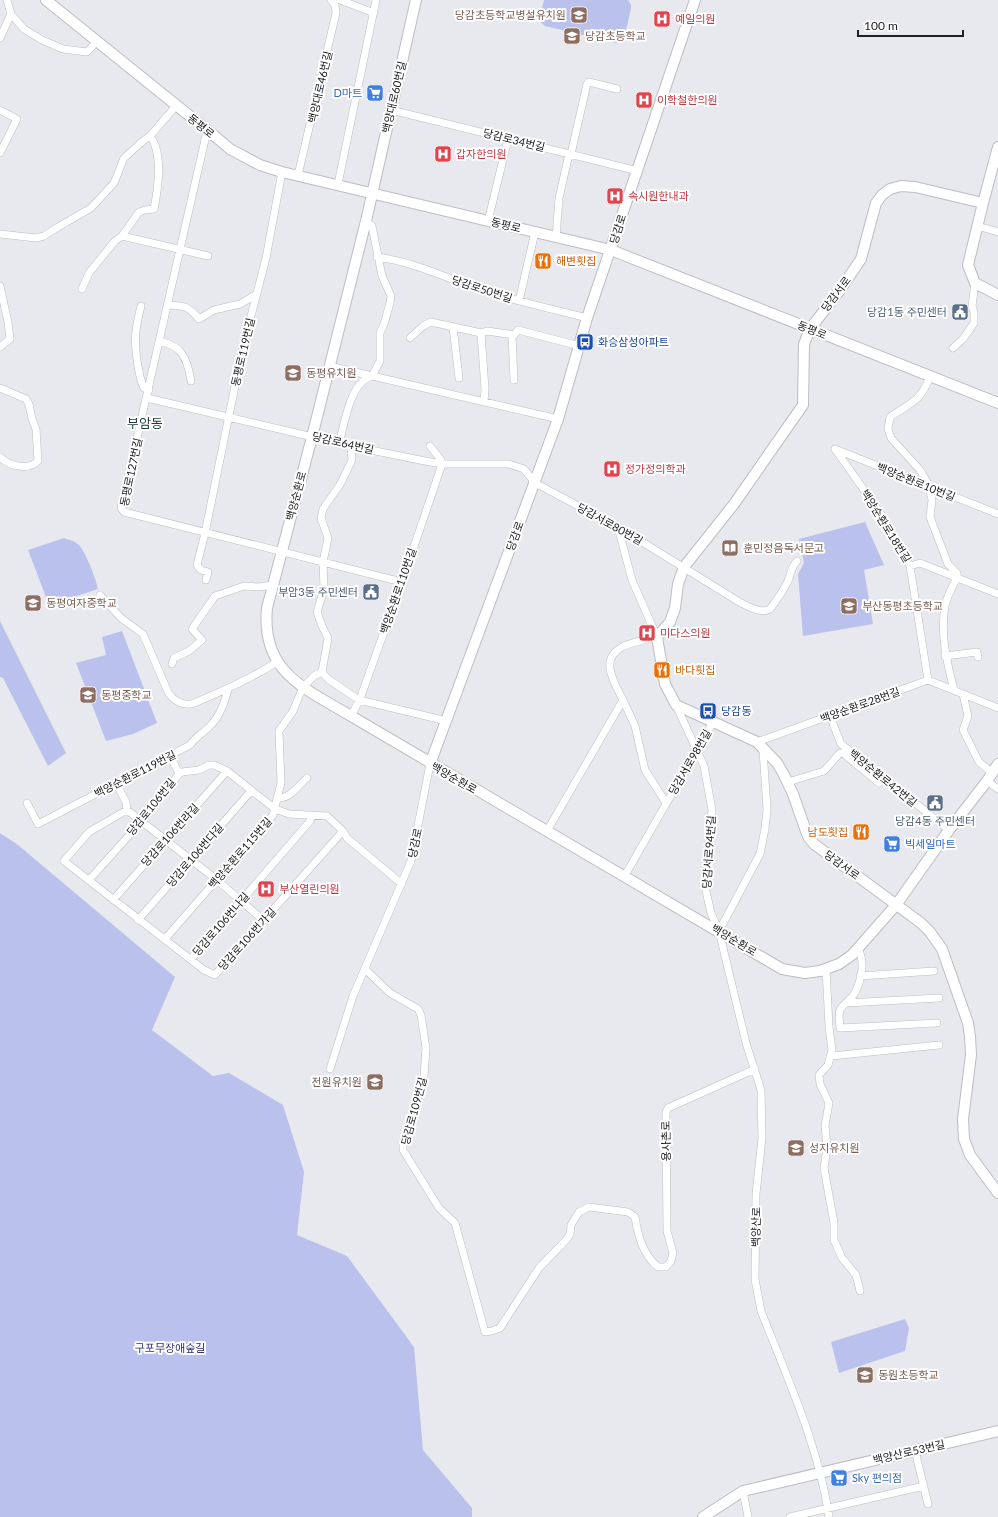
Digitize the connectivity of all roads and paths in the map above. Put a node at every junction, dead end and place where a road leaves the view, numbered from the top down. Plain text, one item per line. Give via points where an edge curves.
1 (7, 0) edge
2 (46, 0) edge
3 (331, 0) edge
4 (340, 0) edge
5 (376, 0) edge
6 (416, 0) edge
7 (695, 0) edge
8 (374, 13) junction
9 (11, 14) junction
10 (0, 38) edge
11 (97, 41) junction
12 (617, 89) dead end
13 (176, 106) junction
14 (0, 110) edge
15 (391, 110) junction
16 (207, 131) junction
17 (150, 136) junction
18 (508, 139) junction
19 (998, 147) edge
20 (0, 153) edge
21 (570, 154) junction
22 (996, 162) edge
23 (638, 171) junction
24 (282, 172) junction
25 (298, 175) junction
26 (338, 184) junction
27 (372, 193) junction
28 (983, 203) junction
29 (366, 221) junction
30 (488, 221) junction
31 (977, 226) junction
32 (535, 232) junction
33 (998, 232) edge
34 (0, 234) edge
35 (122, 236) junction
36 (556, 237) junction
37 (180, 250) junction
38 (612, 250) junction
39 (208, 256) dead end
40 (377, 257) junction
41 (975, 283) junction
42 (0, 288) edge
43 (82, 289) dead end
44 (257, 294) junction
45 (998, 295) edge
46 (519, 301) junction
47 (168, 305) junction
48 (141, 306) dead end
49 (587, 318) junction
50 (453, 327) junction
51 (810, 329) junction
52 (481, 333) junction
53 (512, 334) junction
54 (410, 338) dead end
55 (160, 341) junction
56 (580, 346) junction
57 (0, 347) edge
58 (953, 348) dead end
59 (329, 366) junction
60 (372, 376) junction
61 (930, 376) junction
62 (459, 378) dead end
63 (514, 380) dead end
64 (191, 381) dead end
65 (0, 388) edge
66 (149, 390) junction
67 (147, 398) junction
68 (484, 402) junction
69 (998, 403) edge
70 (229, 417) junction
71 (558, 419) junction
72 (312, 436) junction
73 (339, 443) junction
74 (351, 446) junction
75 (430, 446) dead end
76 (835, 449) joint
77 (0, 457) edge
78 (442, 464) junction
79 (535, 483) junction
80 (930, 487) junction
81 (998, 514) edge
82 (618, 527) junction
83 (205, 533) junction
84 (281, 551) junction
85 (797, 561) dead end
86 (323, 562) junction
87 (910, 566) junction
88 (684, 567) junction
89 (957, 577) junction
90 (206, 580) dead end
91 (402, 582) junction
92 (273, 585) junction
93 (998, 594) edge
94 (100, 595) dead end
95 (657, 637) junction
96 (945, 656) junction
97 (978, 657) dead end
98 (277, 662) junction
99 (172, 664) dead end
100 (322, 672) junction
101 (928, 680) junction
102 (303, 687) junction
103 (228, 689) junction
104 (954, 690) junction
105 (963, 694) junction
106 (359, 700) junction
107 (623, 700) junction
108 (676, 705) junction
109 (998, 708) edge
110 (351, 716) junction
111 (830, 716) junction
112 (447, 721) junction
113 (713, 722) junction
114 (760, 746) junction
115 (697, 750) junction
116 (171, 757) junction
117 (430, 764) junction
118 (998, 764) edge
119 (228, 771) junction
120 (179, 774) junction
121 (989, 777) junction
122 (306, 778) dead end
123 (788, 782) junction
124 (116, 783) junction
125 (879, 783) dead end
126 (998, 789) edge
127 (251, 791) junction
128 (278, 798) junction
129 (27, 803) dead end
130 (666, 803) junction
131 (275, 809) junction
132 (127, 810) junction
133 (311, 816) junction
134 (142, 821) junction
135 (949, 830) junction
136 (344, 831) junction
137 (547, 831) junction
138 (166, 841) junction
139 (190, 860) junction
140 (624, 877) junction
141 (89, 880) junction
142 (217, 880) junction
143 (402, 884) junction
144 (113, 900) junction
145 (241, 901) junction
146 (896, 904) junction
147 (138, 920) junction
148 (263, 920) junction
149 (719, 931) junction
150 (165, 939) junction
151 (858, 949) junction
152 (191, 959) junction
153 (365, 969) junction
154 (826, 969) junction
155 (934, 972) dead end
156 (860, 976) junction
157 (939, 998) dead end
158 (846, 1003) junction
159 (937, 1023) dead end
160 (939, 1045) dead end
161 (831, 1056) junction
162 (330, 1069) dead end
163 (755, 1069) junction
164 (998, 1194) edge
165 (666, 1267) joint
166 (860, 1291) dead end
167 (998, 1431) edge
168 (915, 1451) junction
169 (820, 1474) junction
170 (924, 1486) junction
171 (743, 1491) junction
172 (928, 1504) dead end
173 (828, 1509) junction
174 (703, 1517) edge
175 (748, 1517) edge
176 (790, 1517) edge
177 (829, 1517) edge

1 - 9 street
2 - 11 main road, 동평로
3 - 25 street, 백양대로46번길 via 336,13
4 - 8 street
5 - 8 street
6 - 15 main road, 백양대로60번길
7 - 23 main road, 당감로
8 - 26 street
9 - 10 street
9 - 11 street via 24,29 63,49 86,52
11 - 13 main road, 동평로
12 - 21 street via 589,82 587,84
13 - 16 main road, 동평로
13 - 17 street
14 - 20 street via 17,119
15 - 18 street, 당감로34번길
15 - 27 main road, 백양대로60번길
16 - 24 main road, 동평로 via 230,149 260,165
16 - 37 street, 동평로127번길
17 - 34 street via 124,158 114,183 91,208 44,236 36,238
17 - 35 street via 155,142 158,174 154,209 139,212
18 - 21 street, 당감로34번길
18 - 30 street
19 - 22 main road
21 - 23 street, 당감로34번길
21 - 36 street via 559,198
22 - 28 main road
23 - 38 main road, 당감로
24 - 25 main road, 동평로
24 - 44 street, 동평로119번길
25 - 26 main road, 동평로
26 - 27 main road, 동평로
27 - 29 main road, 백양순환로
27 - 30 main road, 동평로
28 - 31 main road
28 - 51 main road, 당감서로 via 915,187 901,186 890,189 876,203 861,259
29 - 40 street via 372,226
29 - 59 main road, 백양순환로
30 - 32 main road, 동평로
31 - 33 street
31 - 41 main road via 968,266
32 - 36 main road, 동평로
32 - 46 street
35 - 37 street
35 - 43 street via 115,241 90,273
36 - 38 main road, 동평로
37 - 39 street
37 - 47 street, 동평로127번길
38 - 49 main road, 당감로
38 - 51 main road, 동평로
40 - 46 street, 당감로50번길 via 411,263 450,279
40 - 60 street via 391,296 380,332 380,361
41 - 45 main road
41 - 58 street via 972,306 974,322 963,339
42 - 57 street via 10,339
44 - 47 street via 240,304 214,310 199,319 185,306
44 - 70 street, 동평로119번길
46 - 49 street, 당감로50번길
47 - 55 street, 동평로127번길
48 - 66 street via 135,342 140,380 144,388
49 - 56 main road, 당감로
50 - 52 street
50 - 54 street via 431,322
50 - 62 street
51 - 61 main road, 동평로
51 - 88 main road, 당감서로 via 804,344 804,398 801,409 734,504
52 - 53 street via 487,331
52 - 68 street
53 - 56 street via 518,330
53 - 63 street
55 - 64 street via 179,349
55 - 66 street, 동평로127번길
56 - 71 main road, 당감로
59 - 60 street
59 - 72 main road, 백양순환로
60 - 68 street
60 - 73 street via 367,377 352,398
61 - 69 main road, 동평로
61 - 80 street via 926,388 916,401 890,417 888,429 891,438 920,470
65 - 77 street via 26,399 29,404 36,428 38,461 31,466 16,466
66 - 67 street, 동평로127번길
67 - 70 street, 당감로64번길
67 - 83 street, 동평로127번길 via 121,508 124,512
68 - 71 street
70 - 72 street, 당감로64번길
70 - 83 street, 동평로119번길
71 - 79 main road, 당감로
72 - 73 street, 당감로64번길
72 - 84 main road, 백양순환로
73 - 74 street, 당감로64번길
74 - 78 street, 당감로64번길
74 - 86 street via 352,460 341,483 323,509 321,518 328,538
75 - 78 street via 442,460
76 - 80 street, 백양순환로10번길
76 - 87 street, 백양순환로18번길 via 881,514
78 - 79 street, 당감로64번길 via 514,465 524,469
78 - 91 street, 백양순환로110번길
79 - 82 street, 당감서로80번길
79 - 112 main road, 당감로
80 - 81 street, 백양순환로10번길
80 - 89 street via 930,517 948,564 957,573
82 - 88 street, 당감서로80번길
82 - 95 street via 632,580
83 - 84 street, 동평로127번길
83 - 90 street, 동평로119번길 via 197,565 201,570 208,572
84 - 86 street, 동평로127번길
84 - 92 main road, 백양순환로
85 - 88 street via 792,566 789,580 779,596 770,609 763,611 741,603
86 - 91 street, 동평로127번길
86 - 100 street via 324,589 317,612 328,638
87 - 89 street, 백양순환로18번길 via 920,563
87 - 101 street
88 - 95 main road, 당감서로 via 670,622
89 - 93 street, 백양순환로18번길
89 - 96 street via 945,605
91 - 106 street, 백양순환로110번길
92 - 98 main road, 백양순환로 via 267,608 267,625 270,646
92 - 99 street via 244,586 215,596 192,629 202,640 190,651 174,658
94 - 103 street via 121,618 143,634 173,699 191,704
95 - 107 street, 당감서로98번길 via 625,645 612,658 610,669
95 - 108 main road via 665,684
96 - 97 street via 977,652
96 - 104 street
98 - 102 main road, 백양순환로
98 - 103 street
100 - 102 street
100 - 106 street
101 - 104 street
101 - 111 street, 백양순환로28번길
102 - 110 main road, 백양순환로
102 - 128 street, 백양순환로115번길 via 293,711 279,731 281,783
103 - 116 street, 백양순환로119번길 via 226,700 209,728 194,739 190,746
104 - 105 street
105 - 109 street
105 - 121 street via 968,716 963,730
106 - 110 street, 백양순환로110번길
106 - 112 street
107 - 130 street, 당감서로98번길 via 635,726 645,770
107 - 137 street
108 - 113 main road, 당감서로
108 - 115 street, 당감서로94번길
110 - 117 main road, 백양순환로
111 - 114 street, 백양순환로28번길
111 - 135 street, 백양순환로42번길 via 841,744
112 - 117 main road, 당감로
113 - 114 main road, 당감서로
113 - 115 street, 당감서로98번길
114 - 123 main road, 당감서로 via 777,763
114 - 149 street via 767,809 760,854
115 - 130 street, 당감서로98번길
115 - 149 street, 당감서로94번길 via 704,766 712,810 705,885 711,913
116 - 120 street
116 - 124 street, 백양순환로119번길
117 - 137 main road, 백양순환로
117 - 143 street, 당감로 via 411,861
118 - 121 main road, 백양순환로
119 - 120 street, 당감로106번길 via 209,765
119 - 127 street, 당감로106번길
119 - 138 street, 당감로106번라길
120 - 134 street, 당감로106번길
121 - 126 street
121 - 135 main road, 백양순환로
122 - 128 street via 288,796
123 - 125 street via 824,771 840,753
123 - 146 main road, 당감서로 via 806,831 814,844
124 - 129 street, 백양순환로119번길 via 38,824
124 - 132 street via 126,802
127 - 131 street, 당감로106번길
127 - 139 street, 당감로106번다길
128 - 131 street, 백양순환로115번길
130 - 140 street, 당감서로98번길
131 - 133 street, 당감로106번길 via 289,814
131 - 142 street, 백양순환로115번길 via 273,815
132 - 134 street
132 - 141 street via 89,832 64,861
133 - 136 street, 당감로106번길 via 327,816
133 - 145 street, 당감로106번나길 via 310,821
134 - 138 street
134 - 141 street, 당감로106번길
135 - 146 main road, 백양순환로
136 - 143 street, 당감로106번길 via 348,838
136 - 148 street, 당감로106번가길
137 - 140 main road, 백양순환로
138 - 139 street
138 - 144 street, 당감로106번라길
139 - 142 street
139 - 147 street, 당감로106번다길
140 - 149 main road, 백양순환로
141 - 144 street
142 - 145 street
142 - 150 street, 백양순환로115번길
143 - 153 street, 당감로
144 - 147 street
145 - 148 street
145 - 152 street, 당감로106번나길
146 - 151 main road, 백양순환로
146 - 164 main road, 당감서로 via 930,932 938,941 946,960 968,1023 971,1046 963,1119 964,1139 970,1155
147 - 150 street
148 - 152 street, 당감로106번가길 via 215,975
149 - 154 main road, 백양순환로 via 782,969 805,973
149 - 163 street, 백양산로 via 746,1043
150 - 152 street
151 - 154 main road, 백양순환로 via 847,960
151 - 156 street via 862,955
153 - 162 street, 당감로 via 353,996
153 - 165 street, 당감로109번길 via 390,992 418,1009 422,1015 426,1048 424,1076 403,1150 439,1208 455,1223 485,1332 500,1328 539,1268 567,1239 579,1212 589,1207 628,1212 635,1217 642,1245 648,1256 658,1267
154 - 161 street
155 - 156 street
156 - 158 street via 854,994
157 - 158 street
158 - 159 street via 839,1013 840,1028
160 - 161 street
161 - 166 street via 828,1065 819,1075 820,1084 829,1103 825,1126 827,1148 824,1168 834,1223 834,1240 842,1258 856,1276
163 - 165 street, 용사촌로 via 668,1108 666,1112 667,1231 673,1253
163 - 169 street, 백양산로 via 761,1090 762,1123 756,1201 755,1279 758,1301 799,1405
167 - 168 main road, 백양산로53번길
168 - 169 main road, 백양산로53번길
168 - 170 street
169 - 171 main road, 백양산로53번길
169 - 173 street, 백양산로
170 - 172 street
170 - 173 street
171 - 174 main road
171 - 175 street
173 - 176 street
173 - 177 street, 백양산로

